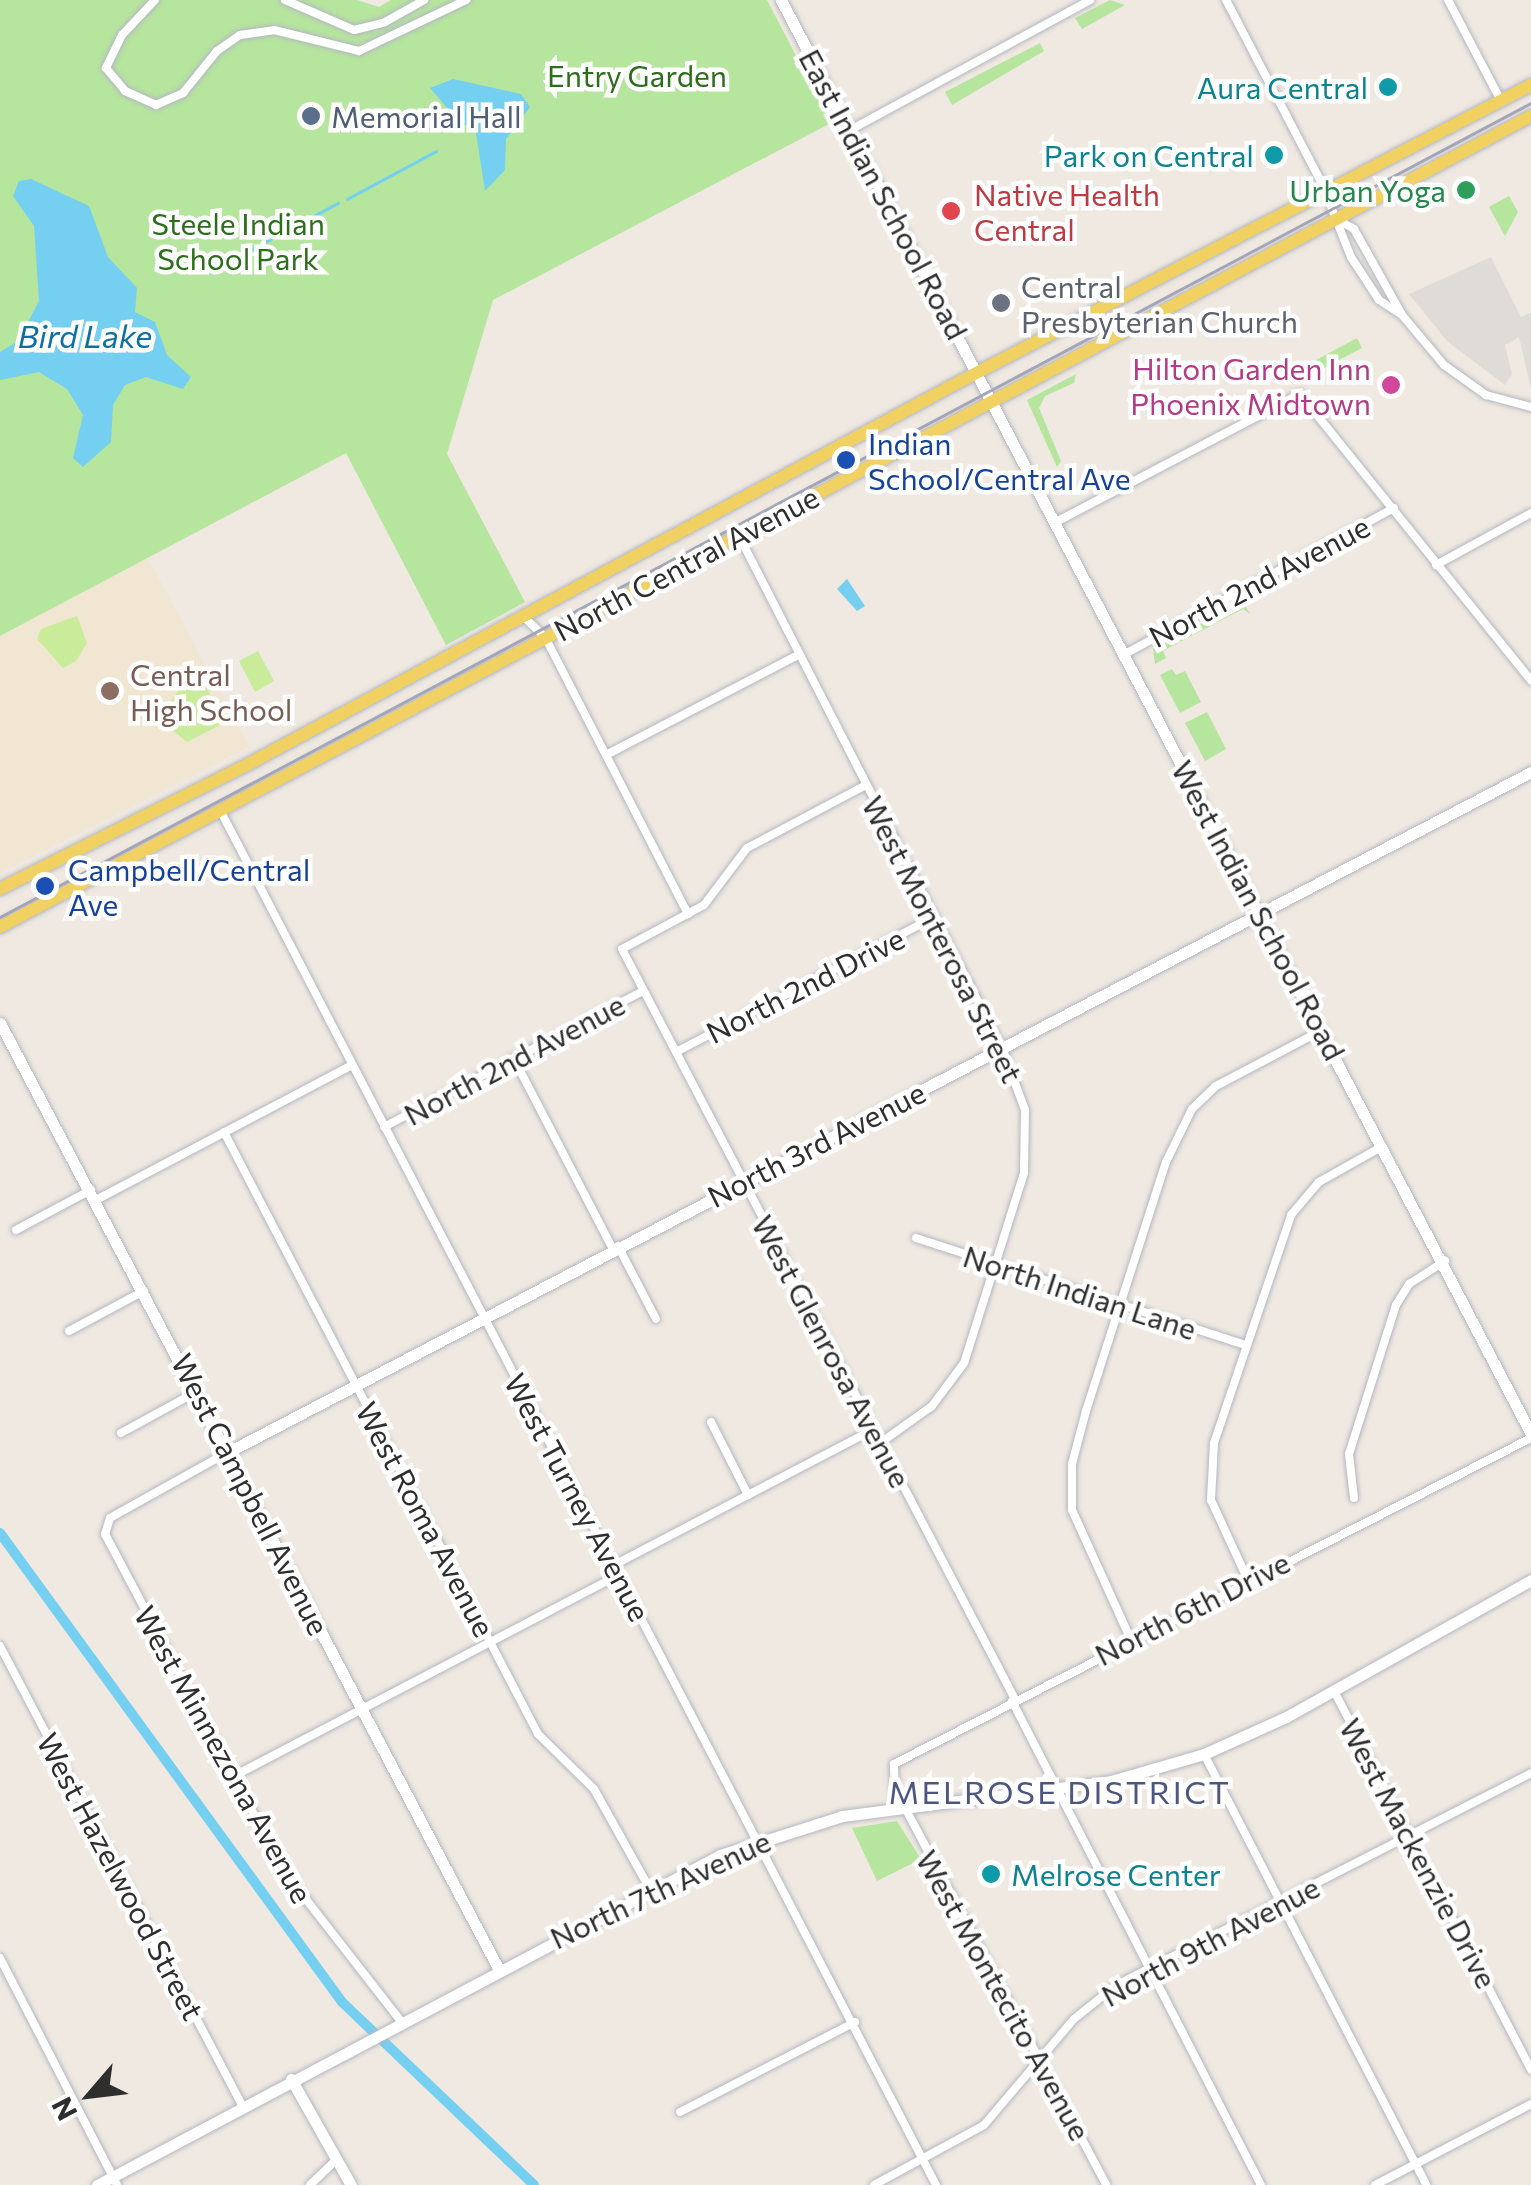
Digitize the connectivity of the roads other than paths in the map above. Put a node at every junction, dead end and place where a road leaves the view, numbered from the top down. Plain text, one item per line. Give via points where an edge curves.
1 (156, 0) edge
2 (284, 0) edge
3 (424, 0) edge
4 (466, 0) edge
5 (781, 0) edge
6 (1090, 0) edge
7 (1226, 0) edge
8 (1448, 0) edge
9 (1531, 86) edge
10 (1502, 101) junction
11 (1531, 116) edge
12 (850, 130) junction
13 (1329, 200) junction
14 (1338, 220) junction
15 (1402, 316) junction
16 (980, 372) junction
17 (987, 387) joint
18 (994, 401) junction
19 (1531, 407) edge
20 (1394, 508) junction
21 (1531, 514) edge
22 (1056, 522) junction
23 (740, 536) junction
24 (1436, 565) junction
25 (524, 617) junction
26 (545, 636) junction
27 (1124, 654) junction
28 (798, 655) junction
29 (1531, 680) edge
30 (606, 755) junction
31 (1531, 772) edge
32 (866, 785) junction
33 (219, 809) junction
34 (0, 888) edge
35 (688, 914) junction
36 (1260, 914) junction
37 (934, 918) junction
38 (0, 927) edge
39 (622, 950) joint
40 (644, 991) junction
41 (0, 1023) edge
42 (1322, 1030) junction
43 (1002, 1048) junction
44 (676, 1052) junction
45 (514, 1059) junction
46 (352, 1065) junction
47 (384, 1127) junction
48 (224, 1132) junction
49 (1384, 1145) junction
50 (744, 1182) junction
51 (94, 1195) junction
52 (16, 1230) dead end
53 (916, 1238) dead end
54 (616, 1247) junction
55 (1445, 1261) junction
56 (995, 1265) junction
57 (144, 1291) junction
58 (1122, 1305) junction
59 (483, 1316) junction
60 (656, 1318) dead end
61 (69, 1331) dead end
62 (1245, 1345) junction
63 (355, 1384) junction
64 (199, 1391) junction
65 (711, 1422) dead end
66 (872, 1430) junction
67 (121, 1433) dead end
68 (1531, 1436) edge
69 (879, 1444) junction
70 (230, 1450) junction
71 (748, 1494) junction
72 (1354, 1498) dead end
73 (105, 1523) joint
74 (614, 1564) junction
75 (619, 1575) junction
76 (1247, 1578) junction
77 (1531, 1580) edge
78 (1130, 1640) junction
79 (490, 1643) junction
80 (0, 1646) edge
81 (1334, 1690) junction
82 (1013, 1700) junction
83 (362, 1709) junction
84 (1204, 1754) junction
85 (1531, 1773) edge
86 (232, 1776) junction
87 (1056, 1789) junction
88 (899, 1806) junction
89 (1410, 1835) junction
90 (759, 1840) junction
91 (650, 1889) junction
92 (1280, 1901) junction
93 (0, 1958) edge
94 (1150, 1967) junction
95 (498, 1968) junction
96 (400, 2020) junction
97 (855, 2022) junction
98 (1042, 2059) junction
99 (1531, 2070) edge
100 (291, 2079) junction
101 (1531, 2104) edge
102 (242, 2106) junction
103 (680, 2112) dead end
104 (923, 2160) junction
105 (334, 2162) junction
106 (1416, 2164) junction
107 (114, 2181) edge
108 (97, 2185) edge
109 (310, 2185) edge
110 (351, 2185) edge
111 (874, 2185) edge
112 (936, 2185) edge
113 (1106, 2185) edge
114 (1261, 2185) edge
115 (1375, 2185) edge
116 (1426, 2185) edge

1 - 4 street via 122,34 106,68 125,91 156,105 182,93 240,35 274,30 359,51
2 - 3 street via 354,30
5 - 12 main road, East Indian School Road
6 - 12 street
7 - 13 street
8 - 10 street
9 - 10 main road, North Central Avenue
10 - 13 main road, North Central Avenue
11 - 14 main road, North Central Avenue
12 - 16 main road, East Indian School Road
13 - 14 street
13 - 16 main road, North Central Avenue
14 - 15 street via 1367,284
14 - 15 street via 1354,229
14 - 18 main road, North Central Avenue
15 - 19 street via 1458,377 1486,394
16 - 17 main road, East Indian School Road
16 - 25 main road, North Central Avenue
17 - 18 main road, West Indian School Road
18 - 22 main road, West Indian School Road
18 - 23 main road, North Central Avenue
20 - 22 street via 1321,412 1295,393
20 - 24 street
20 - 27 street, North 2nd Avenue
21 - 24 street
22 - 27 main road, West Indian School Road
23 - 26 main road, North Central Avenue
23 - 28 street, West Monterosa Street
24 - 29 street
25 - 26 street
25 - 34 main road, North Central Avenue
26 - 30 street
26 - 33 main road, North Central Avenue
27 - 36 main road, West Indian School Road
28 - 30 street
28 - 32 street, West Monterosa Street
30 - 35 street
31 - 36 main road, North 3rd Avenue
32 - 35 street, North 2nd Avenue via 746,848 714,894
32 - 37 street, West Monterosa Street
33 - 38 main road, North Central Avenue
33 - 46 street, West Turney Avenue
35 - 39 street, North 2nd Avenue
36 - 42 main road, West Indian School Road
36 - 43 main road, North 3rd Avenue
37 - 43 street, West Monterosa Street
37 - 44 street, North 2nd Drive
39 - 40 street, West Glenrosa Avenue
40 - 44 street, West Glenrosa Avenue
40 - 45 street, North 2nd Avenue
41 - 51 main road, West Campbell Avenue
42 - 49 main road, West Indian School Road
42 - 58 street via 1216,1086 1192,1109 1176,1136
43 - 50 main road, North 3rd Avenue
43 - 56 street, West Monterosa Street via 1020,1090 1028,1137
44 - 50 street, West Glenrosa Avenue
45 - 47 street, North 2nd Avenue
45 - 54 street
46 - 47 street, West Turney Avenue
46 - 48 street
47 - 59 street, West Turney Avenue
48 - 51 street
48 - 63 street, West Roma Avenue
49 - 55 main road, West Indian School Road
49 - 62 street via 1319,1182 1300,1203 1281,1237
50 - 54 main road, North 3rd Avenue
50 - 66 street, West Glenrosa Avenue
51 - 52 street
51 - 57 main road, West Campbell Avenue
53 - 56 street, North Indian Lane
54 - 59 main road, North 3rd Avenue
54 - 60 street
55 - 68 main road, West Indian School Road
55 - 72 street via 1409,1284 1396,1305 1349,1454
56 - 58 street, North Indian Lane
56 - 69 street, West Monterosa Street via 964,1364 932,1406
57 - 61 street
57 - 64 main road, West Campbell Avenue
58 - 62 street, North Indian Lane
58 - 78 street via 1086,1411 1070,1486 1077,1530
59 - 63 main road, North 3rd Avenue
59 - 74 street, West Turney Avenue
62 - 76 street via 1214,1442 1211,1483 1217,1520
63 - 70 main road, North 3rd Avenue
63 - 79 street, West Roma Avenue
64 - 67 street
64 - 70 main road, West Campbell Avenue
65 - 71 street
66 - 69 street, West Glenrosa Avenue
66 - 71 street
68 - 76 street, North 6th Drive
69 - 82 street, West Glenrosa Avenue
70 - 73 street, North 3rd Avenue
70 - 83 main road, West Campbell Avenue
71 - 74 street
73 - 86 street, West Minnezona Avenue
74 - 75 street, West Turney Avenue
75 - 79 street
75 - 90 street, West Turney Avenue
76 - 78 street, North 6th Drive
77 - 81 main road, North 7th Avenue
78 - 82 street, North 6th Drive
79 - 83 street
79 - 91 street, West Roma Avenue via 538,1734 594,1789
80 - 102 street, West Hazelwood Street
81 - 84 main road, North 7th Avenue
81 - 89 street, West Mackenzie Drive
82 - 87 street, West Glenrosa Avenue
82 - 88 street, North 6th Drive via 894,1764
83 - 86 street
83 - 95 main road, West Campbell Avenue
84 - 87 main road, North 7th Avenue
84 - 92 street
85 - 89 street, North 9th Avenue
86 - 96 street, West Minnezona Avenue via 306,1904
87 - 88 main road, North 7th Avenue
87 - 94 street, West Glenrosa Avenue
88 - 90 main road, North 7th Avenue
88 - 98 street, West Montecito Avenue
89 - 92 street, North 9th Avenue
89 - 99 street, West Mackenzie Drive
90 - 91 main road, North 7th Avenue
90 - 97 street, West Turney Avenue
91 - 95 main road, North 7th Avenue
92 - 94 street, North 9th Avenue
92 - 106 street
93 - 107 street
94 - 98 street, North 9th Avenue via 1074,2019
94 - 114 street, West Glenrosa Avenue
95 - 96 main road, North 7th Avenue
96 - 100 main road, North 7th Avenue
97 - 103 street
97 - 104 street, West Turney Avenue
98 - 104 street, North 9th Avenue via 984,2125
98 - 113 street, West Montecito Avenue
100 - 102 main road, North 7th Avenue
100 - 105 main road
101 - 106 street
102 - 107 main road, North 7th Avenue
104 - 111 street, North 9th Avenue
104 - 112 street, West Turney Avenue
105 - 109 street
105 - 110 main road
106 - 115 street
106 - 116 street
107 - 108 main road, North 7th Avenue

